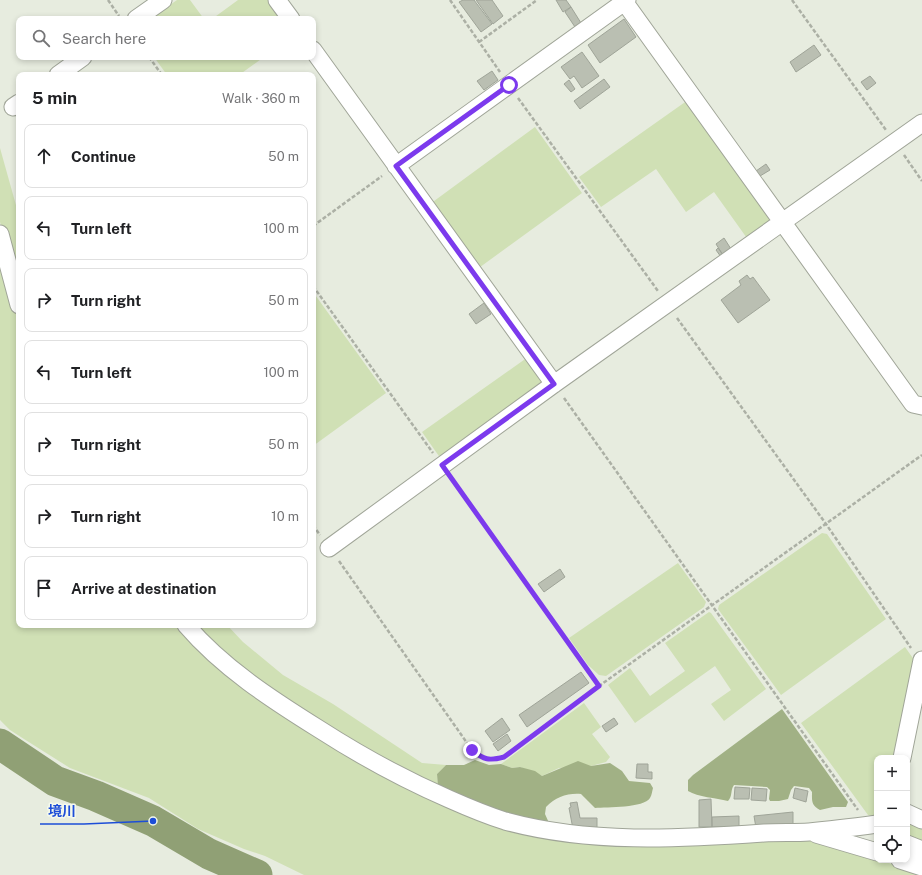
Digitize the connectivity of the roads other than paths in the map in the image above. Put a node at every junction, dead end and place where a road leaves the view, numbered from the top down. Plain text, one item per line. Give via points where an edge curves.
1 (163, 0) edge
2 (277, 0) edge
3 (625, 1) edge
4 (140, 16) edge
5 (289, 16) edge
6 (316, 54) edge
7 (80, 60) edge
8 (62, 72) edge
9 (922, 123) edge
10 (396, 166) junction
11 (782, 222) junction
12 (0, 234) edge
13 (16, 295) edge
14 (554, 384) junction
15 (922, 406) edge
16 (330, 548) road end
17 (189, 628) edge
18 (922, 661) edge
19 (903, 755) edge
20 (910, 814) edge
21 (922, 820) edge
22 (871, 825) edge
23 (808, 832) junction
24 (910, 845) edge
25 (922, 850) edge
26 (874, 851) edge
27 (909, 863) edge
28 (922, 867) edge

1 - 4 street
2 - 5 street
3 - 10 street
3 - 11 street
6 - 10 street
7 - 8 street
9 - 11 street
10 - 14 street
11 - 14 street
11 - 15 street via 913,404
12 - 13 street
14 - 16 street
17 - 23 street via 202,644 239,675 336,740 413,783 505,820 552,831 623,838
18 - 19 street
20 - 21 street
22 - 23 street
23 - 26 street
24 - 25 street
27 - 28 street

